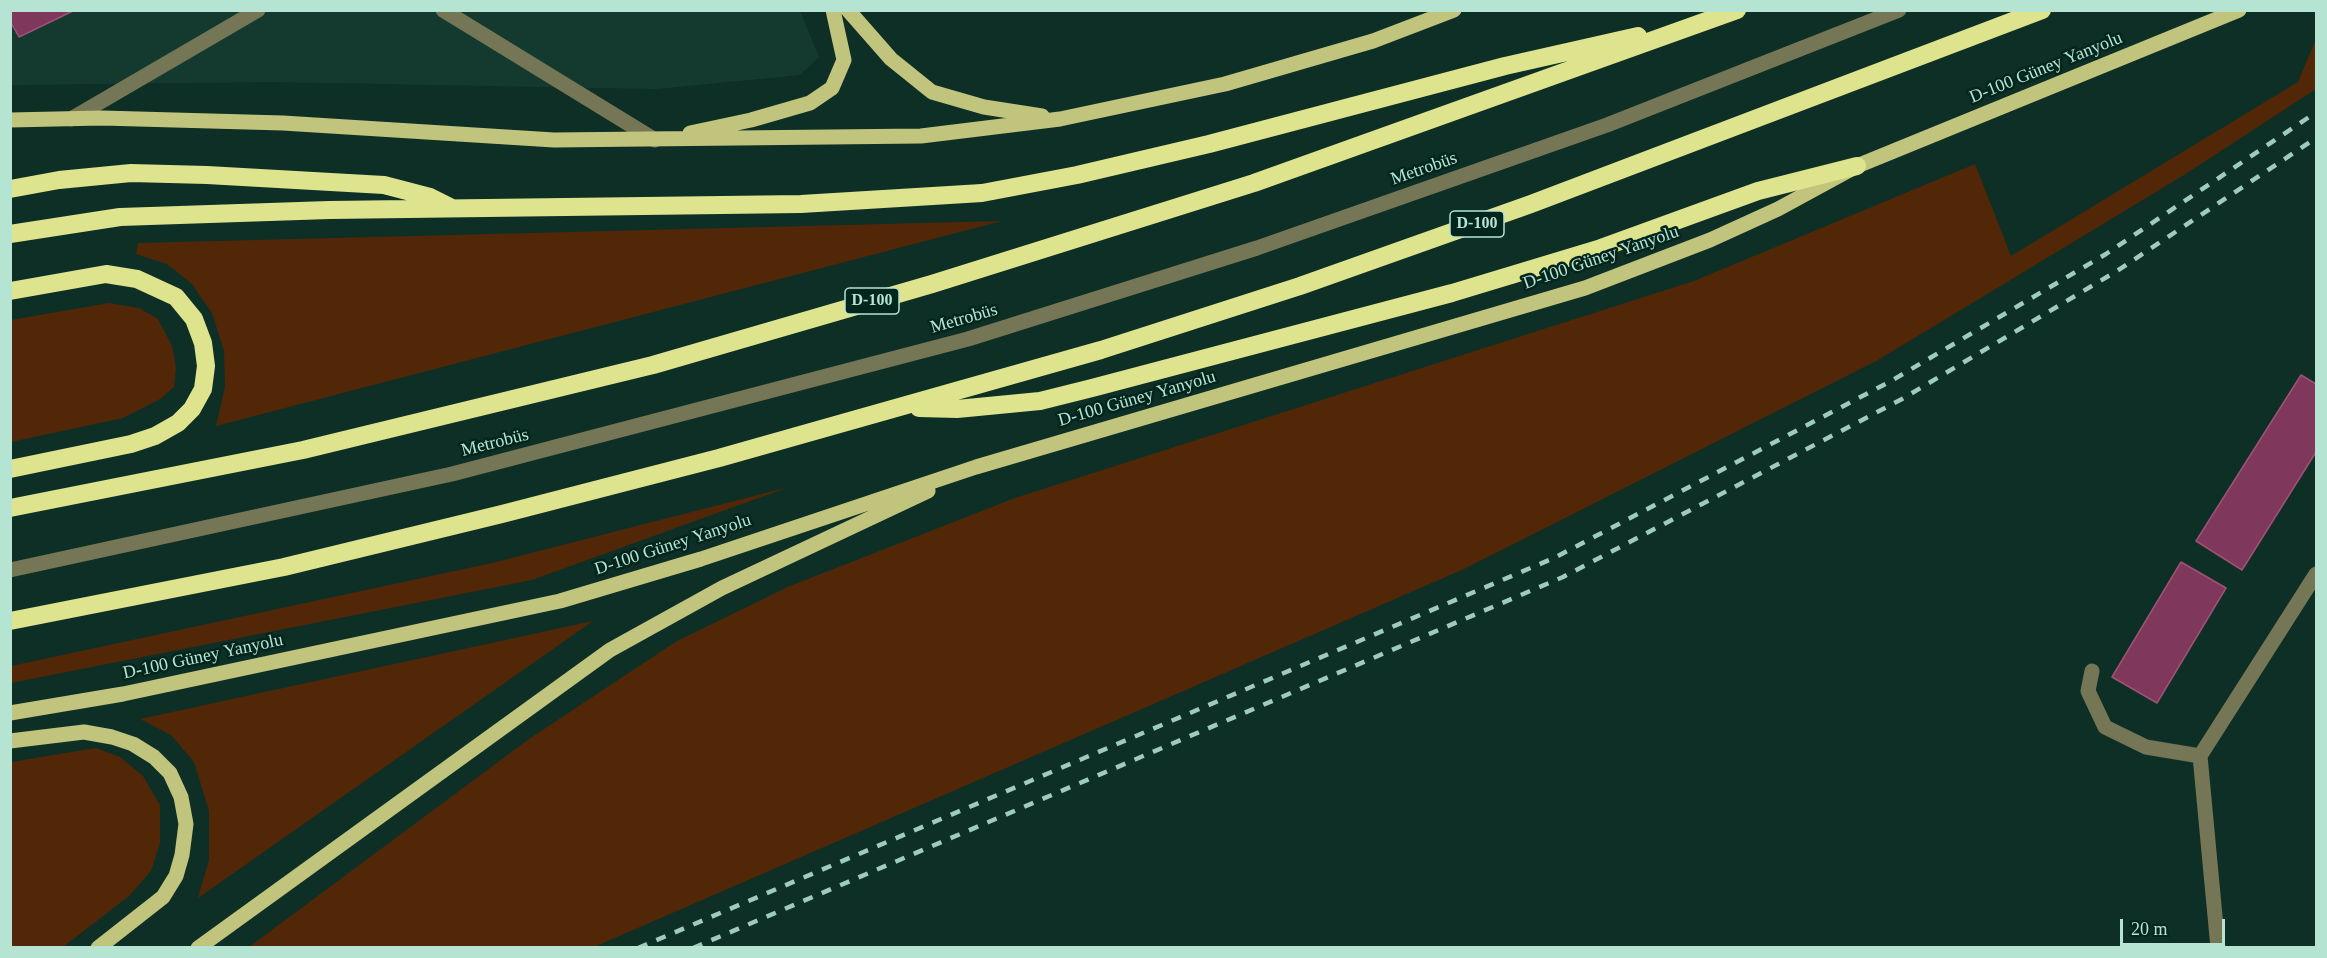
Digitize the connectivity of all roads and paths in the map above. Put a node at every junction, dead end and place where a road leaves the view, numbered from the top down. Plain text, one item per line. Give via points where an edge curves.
1 (258, 10) edge
2 (443, 10) edge
3 (833, 10) edge
4 (848, 10) edge
5 (1454, 10) edge
6 (1737, 10) edge
7 (1899, 10) edge
8 (2042, 10) edge
9 (2239, 10) edge
10 (1712, 20) junction
11 (71, 119) junction
12 (1060, 119) junction
13 (10, 120) edge
14 (655, 140) junction
15 (1857, 166) junction
16 (10, 189) edge
17 (454, 209) junction
18 (10, 234) edge
19 (10, 291) edge
20 (902, 407) junction
21 (976, 467) junction
22 (10, 469) edge
23 (10, 508) edge
24 (10, 570) edge
25 (2316, 574) edge
26 (10, 621) edge
27 (2092, 671) dead end
28 (10, 713) edge
29 (10, 741) edge
30 (2200, 756) junction
31 (98, 948) edge
32 (198, 948) edge
33 (2218, 948) edge

1 - 11 lane
2 - 14 lane
3 - 14 main road via 844,60 832,88 810,103
4 - 12 main road via 891,59 932,92 984,107
5 - 12 main road via 1373,41 1225,84
6 - 10 highway, D-100
7 - 24 lane, Metrobüs via 1607,125 1302,232 968,339 452,474
8 - 20 highway, D-100 via 1653,159 1300,286 1101,350
9 - 15 main road, D-100 Güney Yanyolu
10 - 17 highway via 1506,66 1209,144 982,193 801,204
10 - 23 highway, D-100 via 1254,183 932,284 664,362 303,450
11 - 13 main road
11 - 14 main road via 283,123 554,140
12 - 14 main road via 921,136
15 - 20 highway via 1758,191 1601,248 1452,293 1092,388 1040,400 957,409
15 - 21 main road, D-100 Güney Yanyolu via 1710,240 1585,288
16 - 17 highway via 131,173 207,175 384,185 429,197
17 - 18 highway via 120,217
19 - 22 highway via 106,274 137,279 176,297 194,319 206,366 203,389 192,409 178,423 155,436
20 - 26 highway, D-100 via 502,514 284,567
21 - 28 main road, D-100 Güney Yanyolu via 560,601 123,694
21 - 32 main road via 722,588 610,650
25 - 30 lane
27 - 30 lane via 2088,692 2105,727 2146,747
29 - 31 main road via 84,732 112,736 154,757 170,773 181,797 186,824 176,876 163,897
30 - 33 lane

